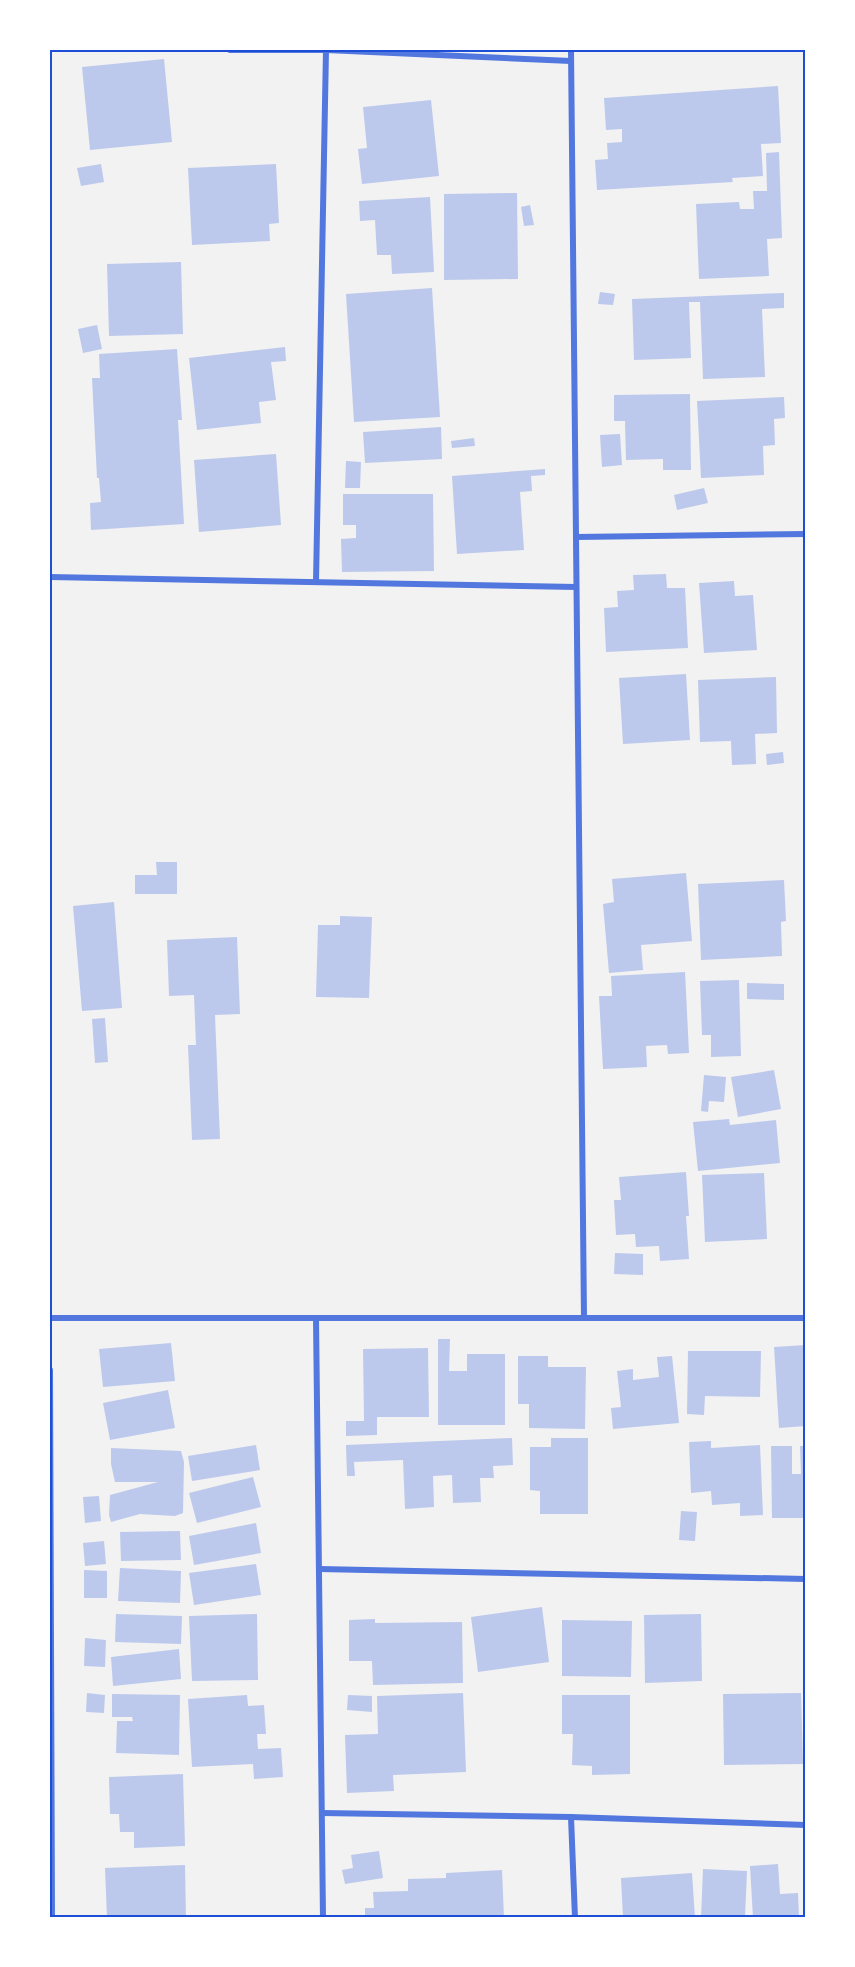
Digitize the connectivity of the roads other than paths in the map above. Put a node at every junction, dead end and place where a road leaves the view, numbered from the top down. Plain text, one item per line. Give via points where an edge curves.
1 (230, 50) edge
2 (326, 50) edge
3 (570, 50) edge
4 (571, 61) junction
5 (806, 534) edge
6 (576, 537) junction
7 (50, 577) edge
8 (316, 582) junction
9 (576, 587) junction
10 (50, 1318) edge
11 (316, 1318) junction
12 (584, 1318) junction
13 (806, 1318) edge
14 (50, 1370) edge
15 (319, 1569) junction
16 (806, 1579) edge
17 (50, 1725) edge
18 (322, 1813) junction
19 (571, 1817) junction
20 (806, 1826) edge
21 (52, 1917) edge
22 (323, 1917) edge
23 (575, 1917) edge

1 - 2 street
2 - 4 street
2 - 8 street
3 - 4 street
4 - 6 street
5 - 6 street
6 - 9 street
7 - 8 street
8 - 9 street
9 - 12 street
10 - 11 street
11 - 12 street
11 - 15 street
12 - 13 street
14 - 17 street
15 - 16 street
15 - 18 street
17 - 21 street
18 - 19 street
18 - 22 street
19 - 20 street
19 - 23 street

